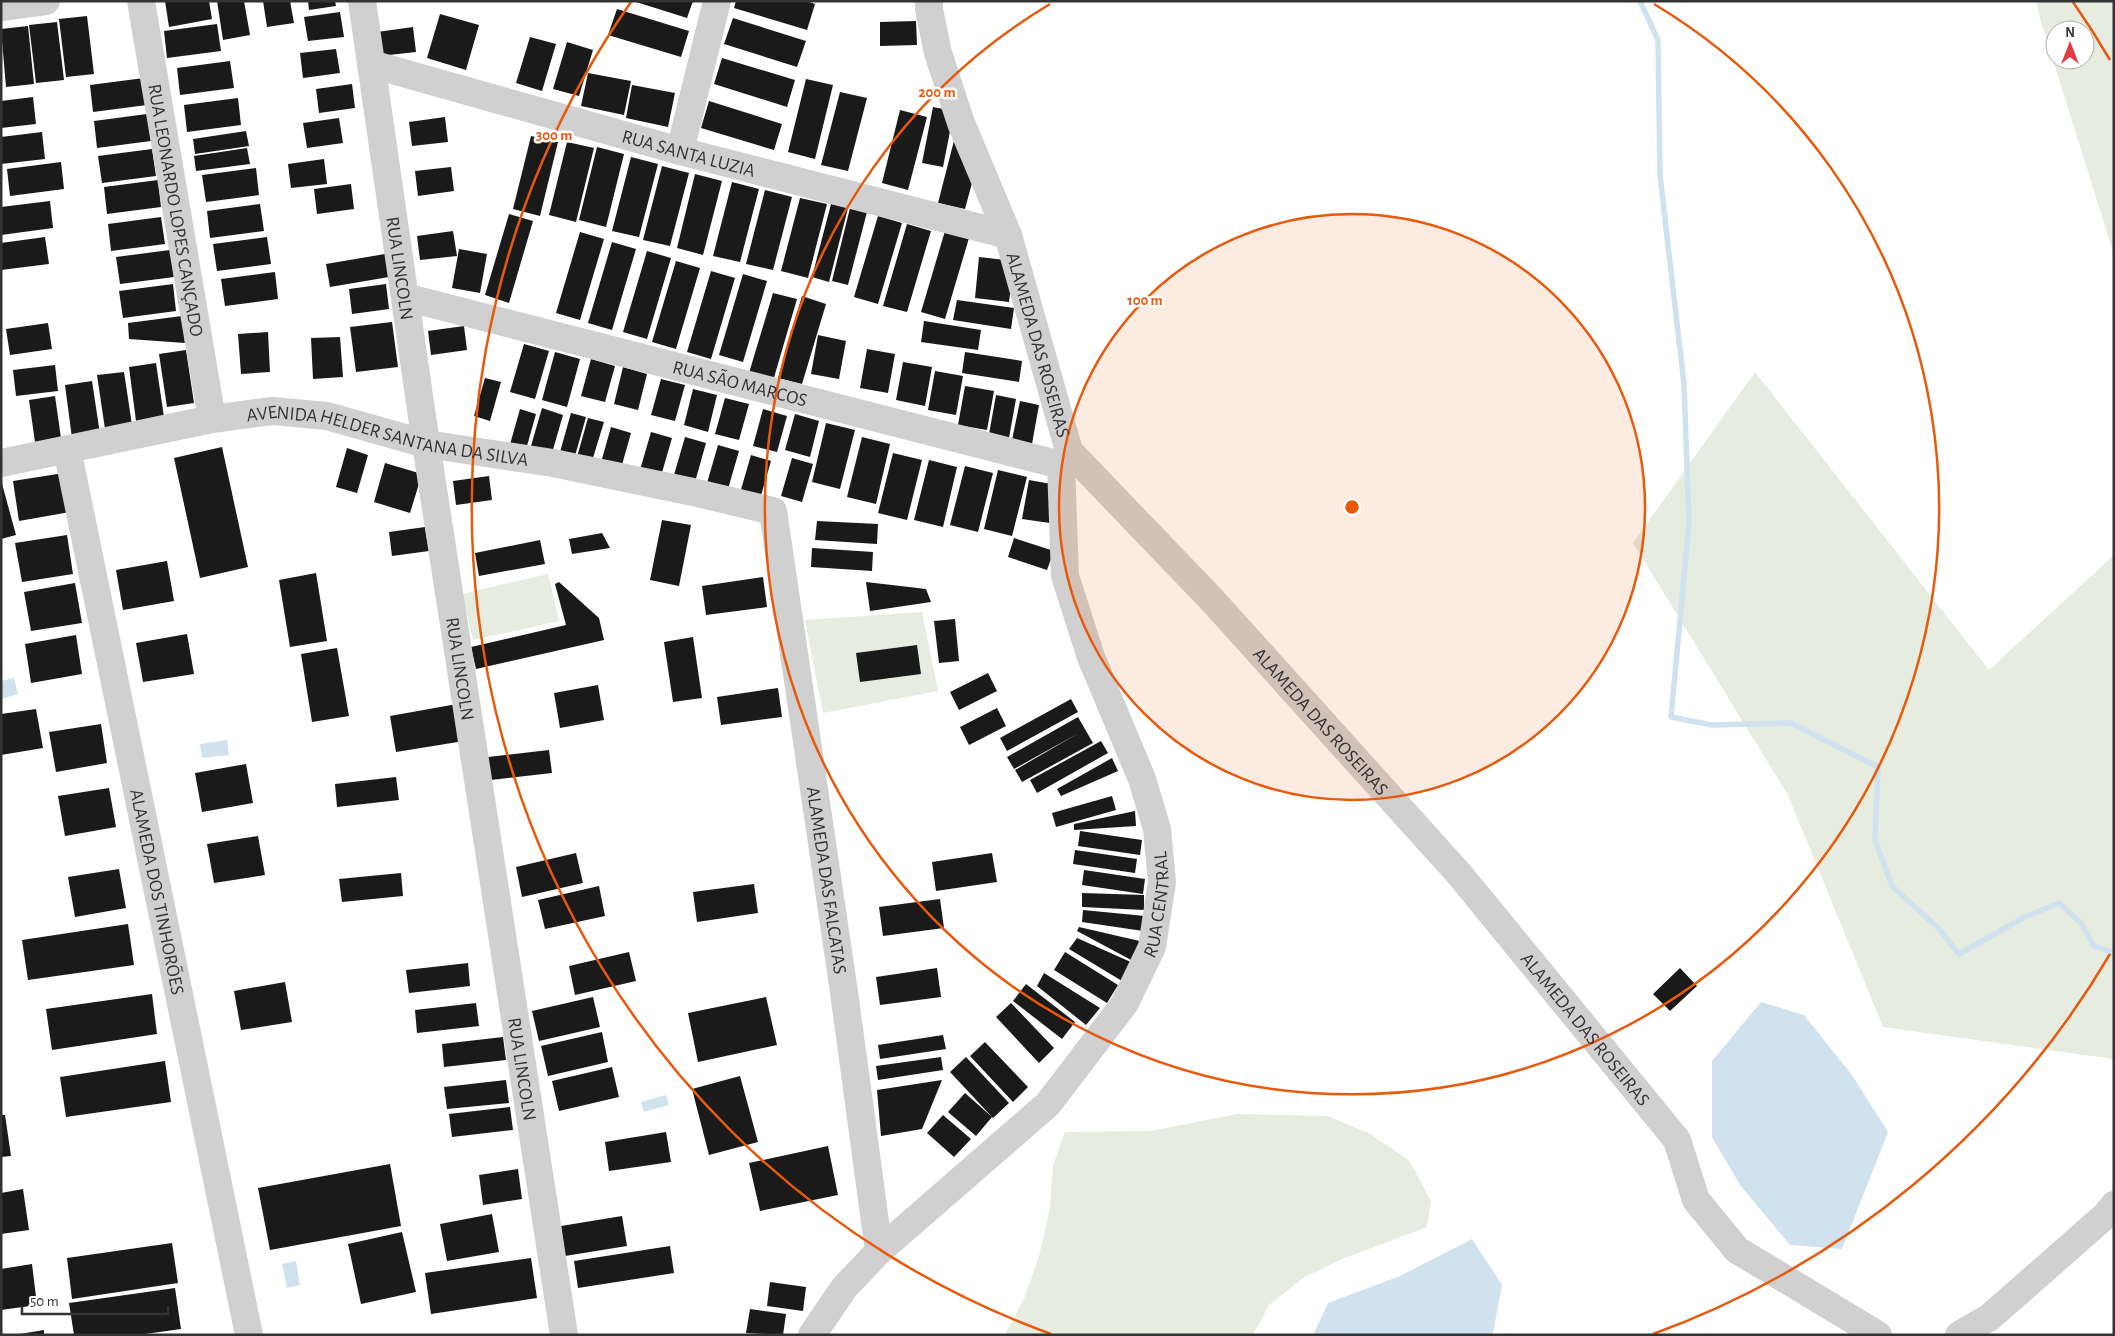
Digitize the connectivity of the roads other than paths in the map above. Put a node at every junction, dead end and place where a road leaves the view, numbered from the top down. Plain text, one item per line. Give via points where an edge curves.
1 (46, 1) edge
2 (141, 1) edge
3 (362, 1) edge
4 (717, 1) edge
5 (929, 1) edge
6 (1, 7) edge
7 (371, 64) junction
8 (680, 151) junction
9 (1008, 235) junction
10 (404, 297) junction
11 (212, 419) junction
12 (426, 444) junction
13 (67, 449) junction
14 (1065, 458) junction
15 (2, 461) edge
16 (773, 511) joint
17 (2114, 1206) edge
18 (879, 1251) junction
19 (249, 1335) edge
20 (564, 1335) edge
21 (812, 1335) edge
22 (1878, 1335) edge
23 (1959, 1335) edge

1 - 6 street
2 - 11 street, RUA LEONARDO LOPES CANÇADO
3 - 7 street, RUA LINCOLN
4 - 8 street
5 - 9 street, ALAMEDA DAS ROSEIRAS via 938,53 962,123
7 - 8 street, RUA SANTA LUZIA
7 - 10 street, RUA LINCOLN
8 - 9 street, RUA SANTA LUZIA
9 - 14 street, ALAMEDA DAS ROSEIRAS
10 - 12 street, RUA LINCOLN
10 - 14 street, RUA SÃO MARCOS
11 - 12 street, AVENIDA HELDER SANTANA DA SILVA via 272,411 327,416
11 - 13 street, AVENIDA HELDER SANTANA DA SILVA
12 - 16 street, AVENIDA HELDER SANTANA DA SILVA via 552,463
12 - 20 street, RUA LINCOLN
13 - 15 street, AVENIDA HELDER SANTANA DA SILVA
13 - 19 street, ALAMEDA DOS TINHORÕES
14 - 18 street, RUA CENTRAL via 1065,576 1091,657 1142,779 1157,829 1162,882 1152,947 1125,1002 1048,1104
14 - 22 street, ALAMEDA DAS ROSEIRAS via 1213,601 1460,875 1677,1140 1696,1200 1737,1250
16 - 18 street, ALAMEDA DAS FALCATAS
17 - 23 street via 1990,1317
18 - 21 street, RUA CENTRAL via 844,1288

